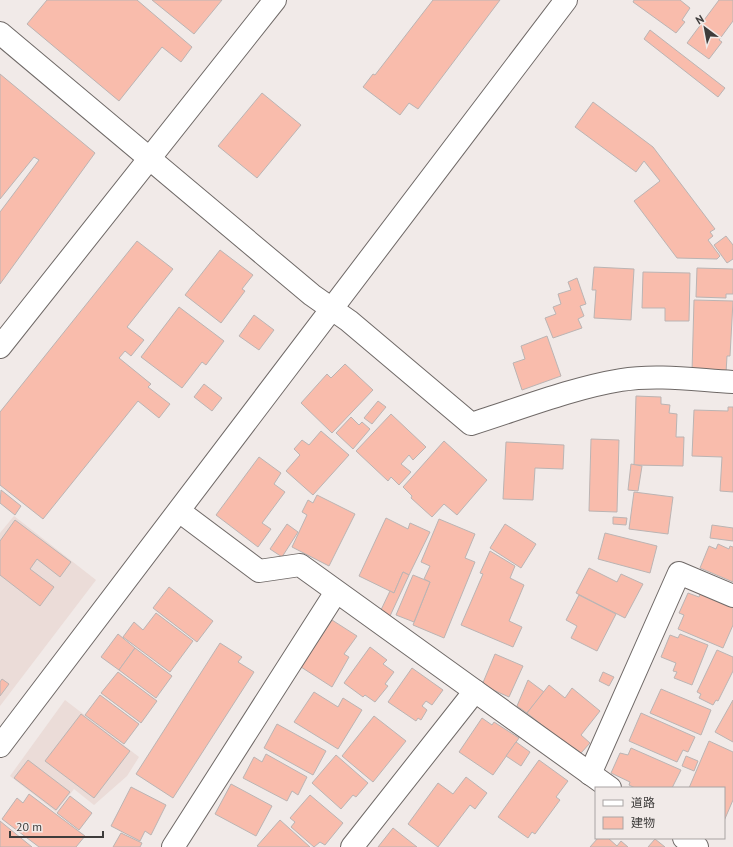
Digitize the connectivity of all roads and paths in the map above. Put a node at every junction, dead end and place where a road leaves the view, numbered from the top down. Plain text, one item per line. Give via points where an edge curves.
1 (275, 0) edge
2 (566, 0) edge
3 (0, 33) edge
4 (150, 159) junction
5 (331, 309) junction
6 (0, 347) edge
7 (733, 382) edge
8 (179, 511) junction
9 (336, 592) junction
10 (733, 596) edge
11 (475, 691) junction
12 (0, 746) edge
13 (590, 774) junction
14 (609, 787) edge
15 (685, 839) edge
16 (173, 847) edge
17 (352, 847) edge
18 (697, 847) edge

1 - 4 street
2 - 5 street
3 - 4 street
4 - 5 street
4 - 6 street
5 - 7 street via 472,424 592,386 621,380 648,377
5 - 8 street
8 - 9 street via 259,571 300,565
8 - 12 street
9 - 11 street
9 - 16 street
10 - 13 street via 679,573
11 - 13 street
11 - 17 street
13 - 14 street
15 - 18 street

